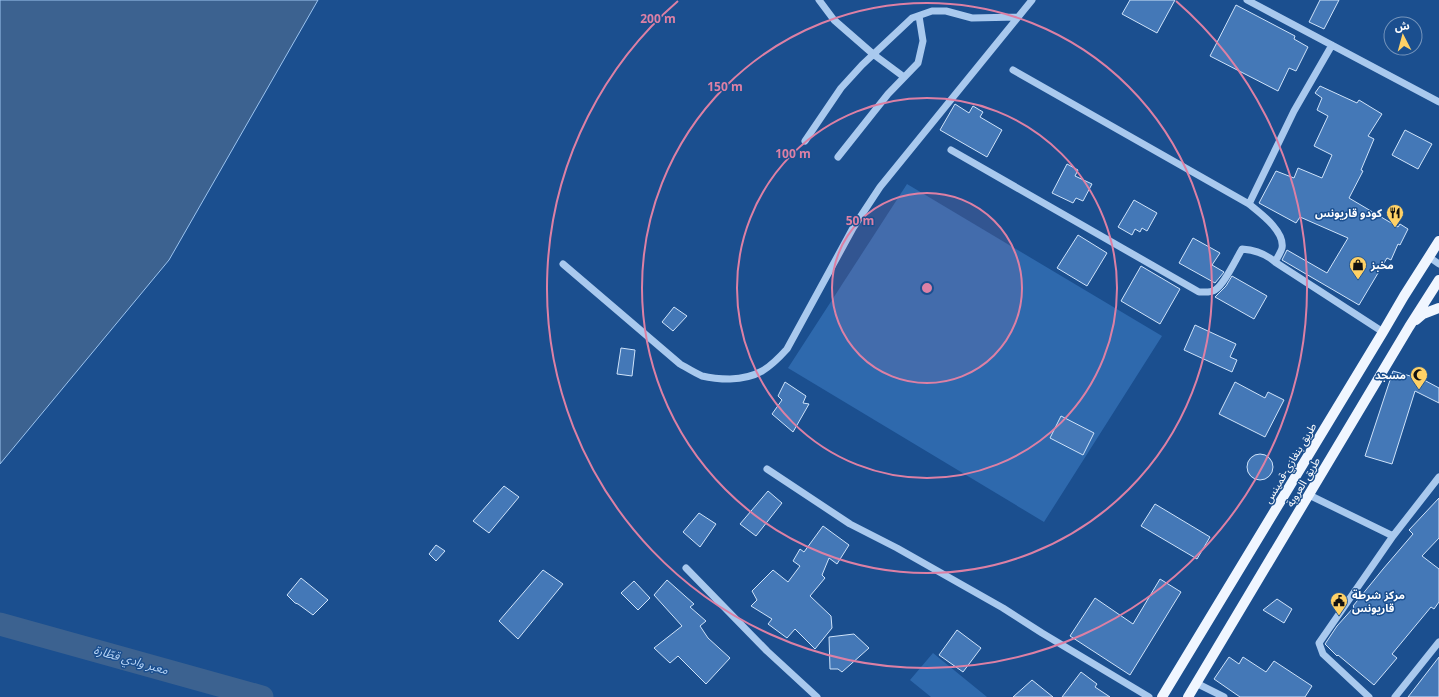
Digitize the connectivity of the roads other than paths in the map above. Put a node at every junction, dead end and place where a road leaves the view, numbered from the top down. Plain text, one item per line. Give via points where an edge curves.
1 (819, 0) edge
2 (1032, 0) edge
3 (1247, 0) edge
4 (919, 16) junction
5 (1018, 17) junction
6 (1332, 45) junction
7 (873, 54) junction
8 (1013, 70) dead end
9 (904, 78) junction
10 (1439, 102) edge
11 (805, 141) dead end
12 (951, 150) dead end
13 (838, 157) dead end
14 (1249, 204) junction
15 (1439, 242) edge
16 (1429, 257) junction
17 (1275, 262) junction
18 (563, 264) dead end
19 (1439, 264) edge
20 (1439, 280) edge
21 (1439, 308) edge
22 (1409, 327) junction
23 (1383, 332) junction
24 (767, 469) dead end
25 (1439, 477) edge
26 (1309, 495) junction
27 (1393, 536) junction
28 (686, 568) dead end
29 (1439, 642) edge
30 (1196, 683) junction
31 (817, 697) edge
32 (1149, 697) edge
33 (1162, 697) edge
34 (1188, 697) edge
35 (1224, 697) edge
36 (1369, 697) edge
37 (1395, 697) edge

1 - 7 street via 834,20
2 - 5 street
3 - 6 street
4 - 5 street via 932,11 946,11 972,18
4 - 7 street via 912,18
4 - 9 street via 923,40 918,63
5 - 18 street via 880,188 853,228 787,349 776,362 761,373 738,379 722,379 702,376 680,364
6 - 10 street
6 - 14 street via 1294,111
7 - 9 street
7 - 11 street via 841,88
8 - 14 street
9 - 13 street via 888,94
12 - 17 street via 1199,292 1208,293 1215,290 1225,279 1242,249 1267,255
14 - 17 street via 1269,220 1279,233 1282,247
15 - 16 main road, طريق بنغازي-قمينس
16 - 19 street
16 - 23 main road, طريق بنغازي-قمينس
17 - 23 street
20 - 22 main road, طريق العروبة
21 - 22 main road via 1423,314
22 - 26 main road, طريق العروبة
23 - 33 main road, طريق بنغازي-قمينس
24 - 32 street via 850,524 1003,608
25 - 27 street
26 - 27 street
26 - 30 main road, طريق العروبة
27 - 36 street via 1319,643 1323,654
28 - 31 street via 767,652
29 - 37 street
30 - 34 main road, طريق العروبة
30 - 35 street

